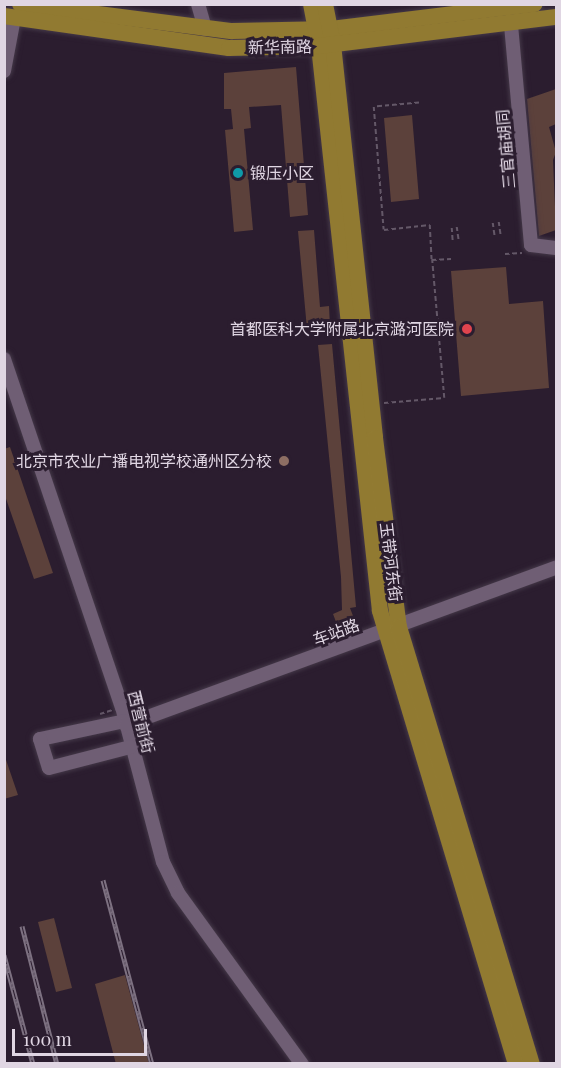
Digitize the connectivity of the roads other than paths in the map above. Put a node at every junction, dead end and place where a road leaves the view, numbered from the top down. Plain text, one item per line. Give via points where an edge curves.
1 (198, 4) edge
2 (311, 4) edge
3 (325, 4) edge
4 (534, 4) edge
5 (13, 13) edge
6 (556, 17) edge
7 (511, 25) junction
8 (205, 29) junction
9 (325, 37) junction
10 (4, 71) edge
11 (556, 248) edge
12 (4, 359) edge
13 (556, 568) edge
14 (392, 630) junction
15 (126, 723) junction
16 (130, 747) junction
17 (302, 1064) edge
18 (516, 1064) edge
19 (532, 1064) edge

1 - 8 street
2 - 9 main road
3 - 9 main road
4 - 9 main road, 新华南路
5 - 8 main road, 新华南路
5 - 9 main road, 新华南路 via 229,48
5 - 10 street
6 - 7 main road, 新华南路
7 - 9 main road, 新华南路
7 - 11 street, 三官庙胡同 via 527,249
8 - 9 main road, 新华南路
9 - 14 main road, 玉带河东街
12 - 15 street, 西营前街
13 - 14 street, 车站路
14 - 15 street, 车站路
14 - 18 main road, 玉带河东街
14 - 19 main road, 玉带河东街
15 - 16 street, 西营前街
15 - 16 street, 车站路 via 40,739 49,768
16 - 17 street, 西营前街 via 155,840 178,892

